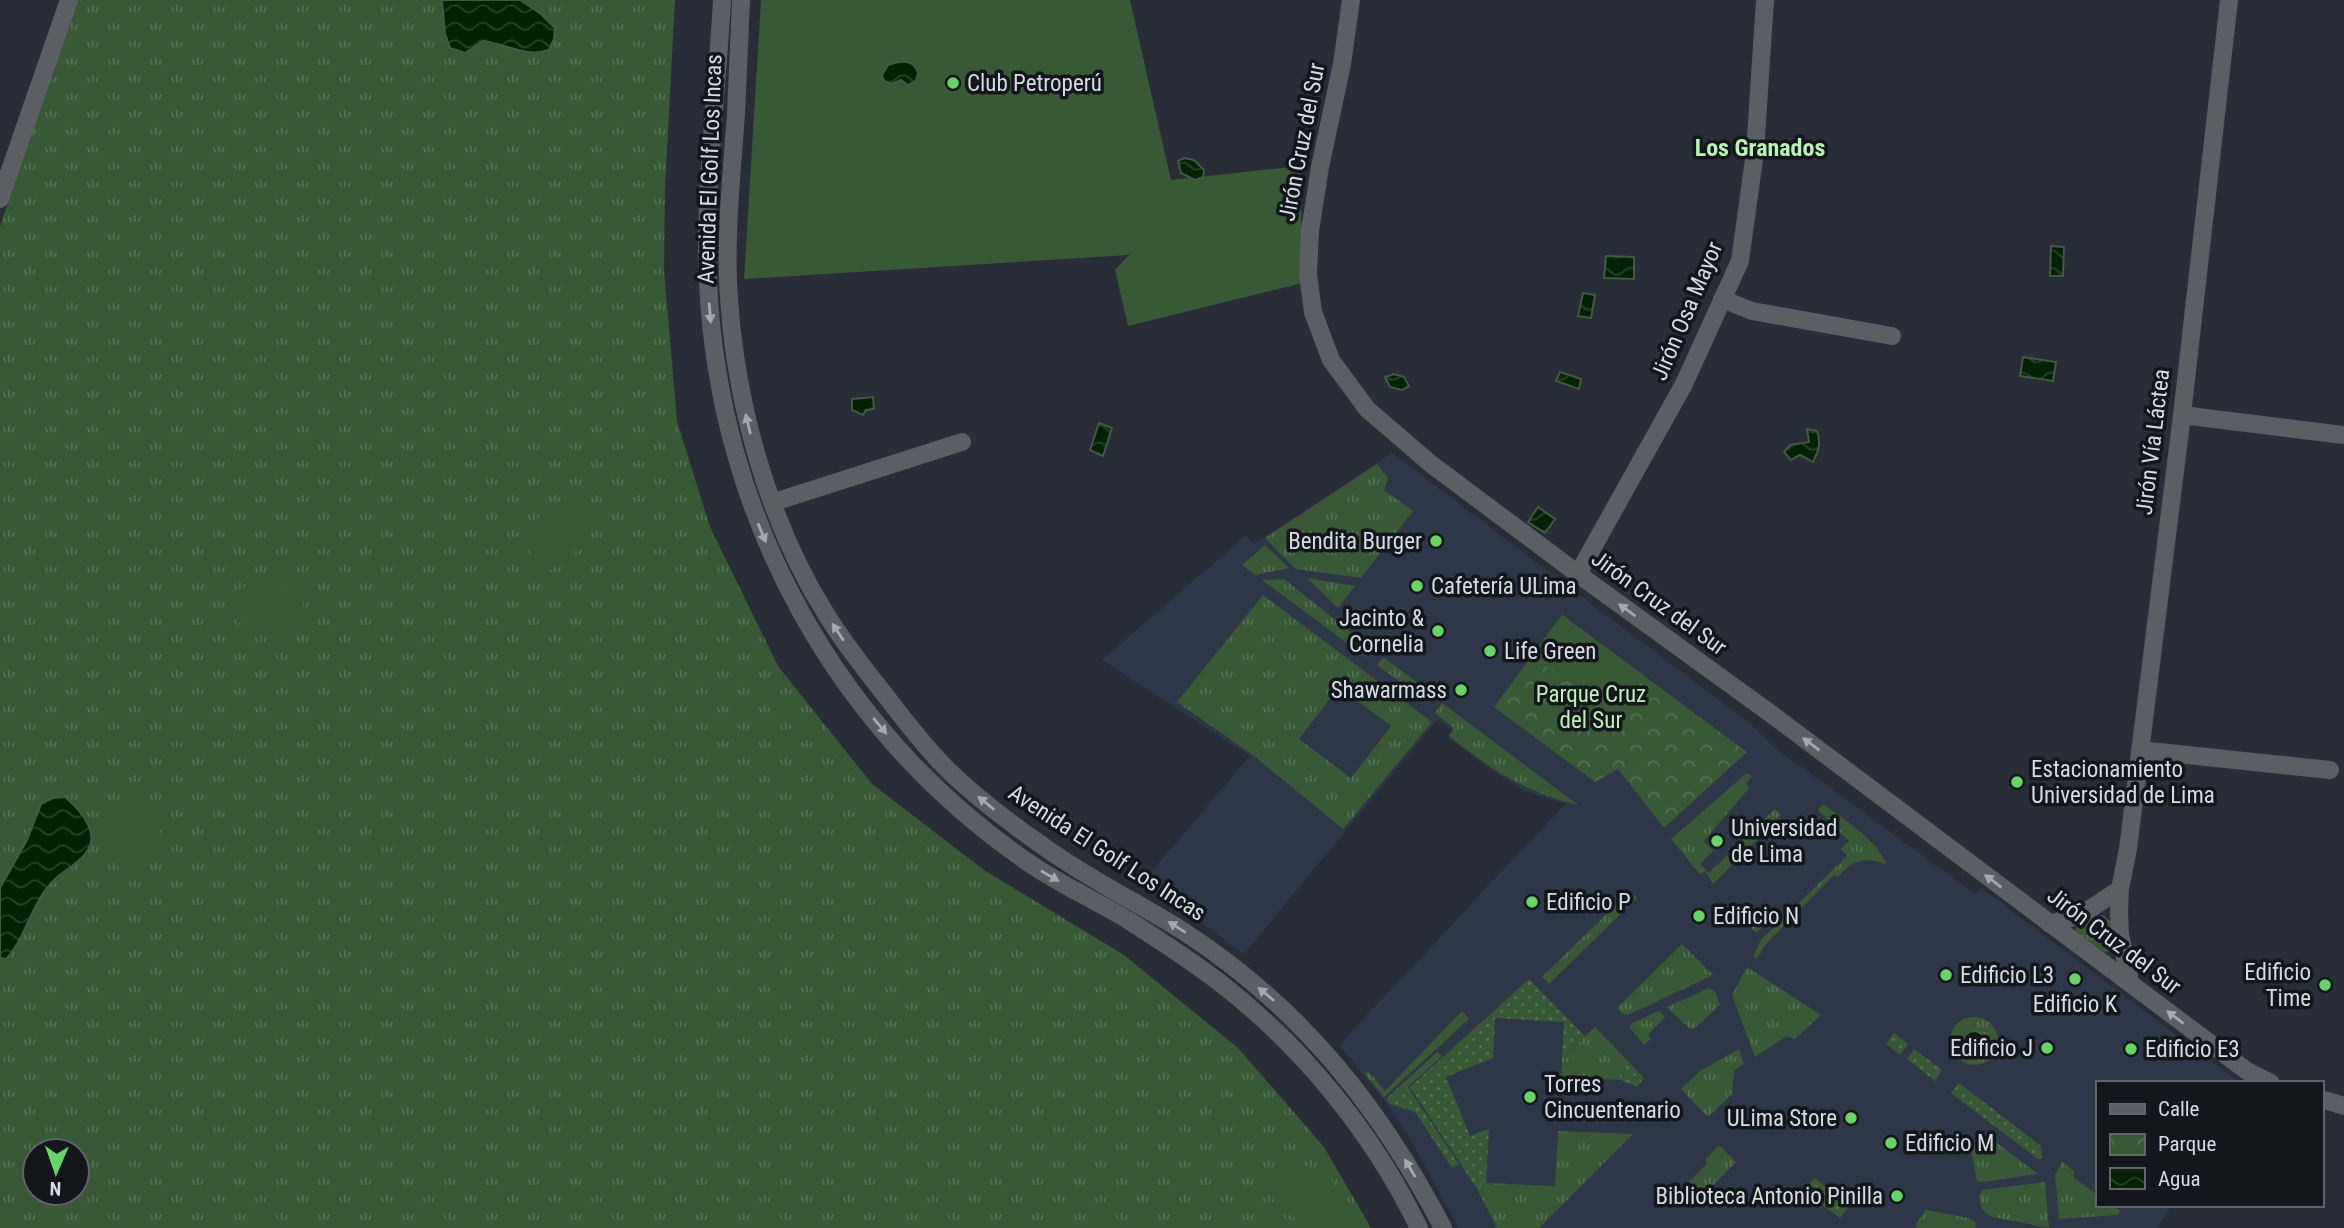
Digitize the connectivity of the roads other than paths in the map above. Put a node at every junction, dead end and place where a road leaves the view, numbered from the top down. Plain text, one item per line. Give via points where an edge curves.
1 (69, 0) edge
2 (722, 0) edge
3 (741, 0) edge
4 (1351, 0) edge
5 (1765, 0) edge
6 (2229, 0) edge
7 (0, 199) edge
8 (1722, 299) junction
9 (1892, 336) dead end
10 (2182, 415) junction
11 (2344, 435) edge
12 (962, 442) dead end
13 (774, 502) junction
14 (1578, 575) junction
15 (2140, 750) junction
16 (2330, 770) dead end
17 (2120, 888) junction
18 (2050, 924) junction
19 (2130, 982) junction
20 (2267, 1081) edge
21 (2323, 1100) edge
22 (2344, 1106) edge
23 (1419, 1228) edge
24 (1443, 1228) edge

1 - 7 street
2 -> 23 street, Avenida El Golf Los Incas via 708,232 717,378 730,441 755,516 806,624 861,704 970,820 1034,867 1126,919 1218,981 1295,1051 1357,1123
13 -> 3 street, Avenida El Golf Los Incas via 740,389 728,282
4 - 14 street, Jirón Cruz del Sur via 1310,231 1308,274 1320,333 1332,360 1367,409
5 - 8 street, Jirón Osa Mayor via 1755,152 1740,261
6 - 10 street, Jirón Vía Láctea
8 - 9 street via 1752,311
8 - 14 street, Jirón Osa Mayor via 1684,384
10 - 11 street
10 - 15 street, Jirón Vía Láctea
12 - 13 street
24 -> 13 street, Avenida El Golf Los Incas via 1374,1112 1279,1005 1188,935 1036,841 985,803 914,735 824,611
18 -> 14 street, Jirón Cruz del Sur
15 - 16 street
15 - 17 street, Jirón Vía Láctea
17 - 18 street via 2081,915
17 - 19 street, Jirón Vía Láctea via 2120,934
18 - 19 street, Jirón Cruz del Sur
20 -> 19 street, Jirón Cruz del Sur via 2247,1072
21 - 22 street

